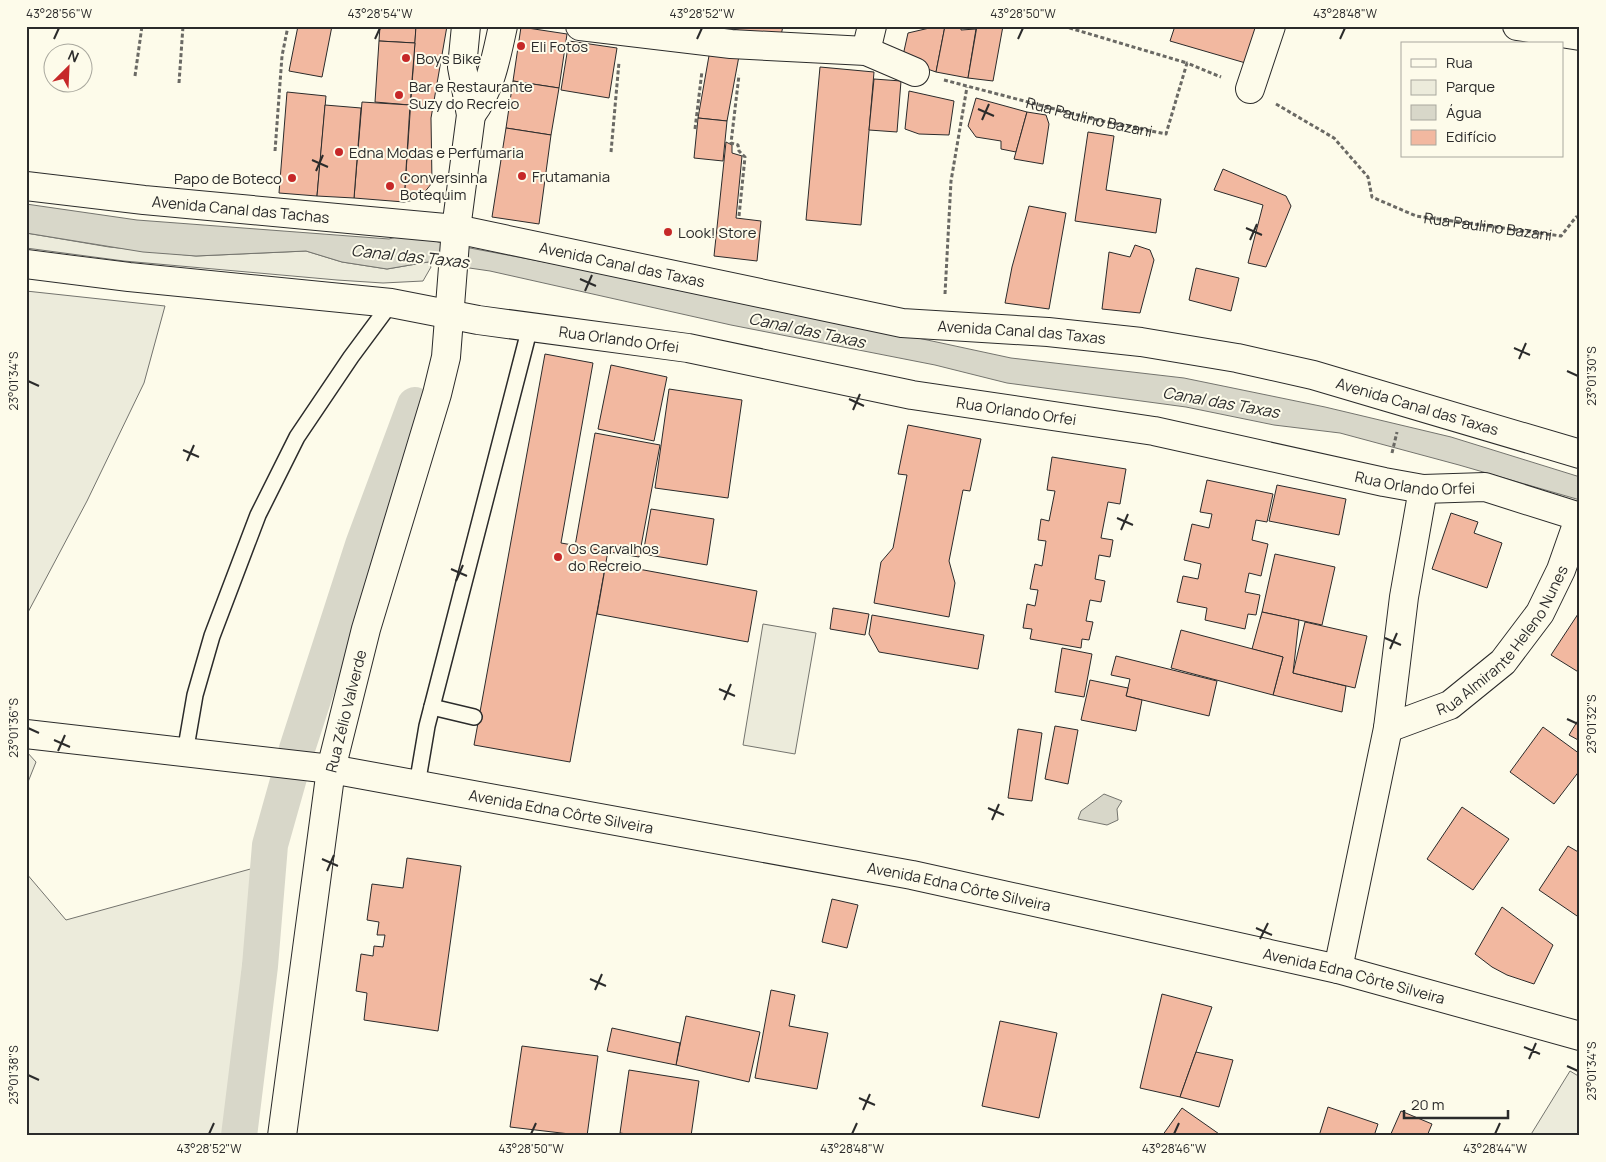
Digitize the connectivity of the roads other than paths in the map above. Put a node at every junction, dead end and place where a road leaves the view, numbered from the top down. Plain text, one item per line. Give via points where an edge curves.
1 (466, 26) edge
2 (503, 26) edge
3 (580, 26) edge
4 (1271, 26) edge
5 (1517, 26) edge
6 (1580, 36) edge
7 (869, 38) edge
8 (915, 72) road end
9 (1250, 89) road end
10 (472, 115) junction
11 (26, 186) edge
12 (456, 235) junction
13 (26, 264) edge
14 (391, 304) junction
15 (451, 305) junction
16 (530, 327) junction
17 (1580, 454) edge
18 (1423, 489) junction
19 (1579, 516) edge
20 (432, 707) junction
21 (474, 717) dead end
22 (1388, 728) junction
23 (26, 734) edge
24 (185, 753) junction
25 (331, 769) junction
26 (417, 785) junction
27 (1338, 969) junction
28 (1580, 1036) edge
29 (282, 1136) edge

1 - 10 street via 462,67
2 - 10 street via 492,75 484,97
3 - 7 street via 743,45
4 - 9 street
5 - 6 street
7 - 8 street
10 - 12 street, Rua Zélio Valverde
11 - 12 street, Avenida Canal das Tachas
12 - 15 street, Rua Zélio Valverde
12 - 17 street, Avenida Canal das Taxas via 902,323 1066,334 1141,342 1237,358 1313,375
13 - 14 street, Rua Orlando Orfei via 129,278
14 - 15 street, Rua Orlando Orfei
14 - 24 lane via 297,437 258,515 212,636 195,695
15 - 16 street, Rua Orlando Orfei
15 - 25 street, Rua Zélio Valverde via 446,356 437,394 366,630
16 - 18 street, Rua Orlando Orfei via 688,348 912,395 1154,431
16 - 20 lane
18 - 19 street, Rua Orlando Orfei via 1485,487
18 - 22 street via 1404,597
19 - 22 street, Rua Almirante Heleno Nunes via 1561,570 1540,613 1503,662 1450,705
20 - 21 lane
20 - 26 lane
22 - 27 street
23 - 24 street, Avenida Edna Côrte Silveira
24 - 25 street, Avenida Edna Côrte Silveira
25 - 26 street, Avenida Edna Côrte Silveira
25 - 29 street, Rua Zélio Valverde
26 - 27 street, Avenida Edna Côrte Silveira via 912,875
27 - 28 street, Avenida Edna Côrte Silveira

